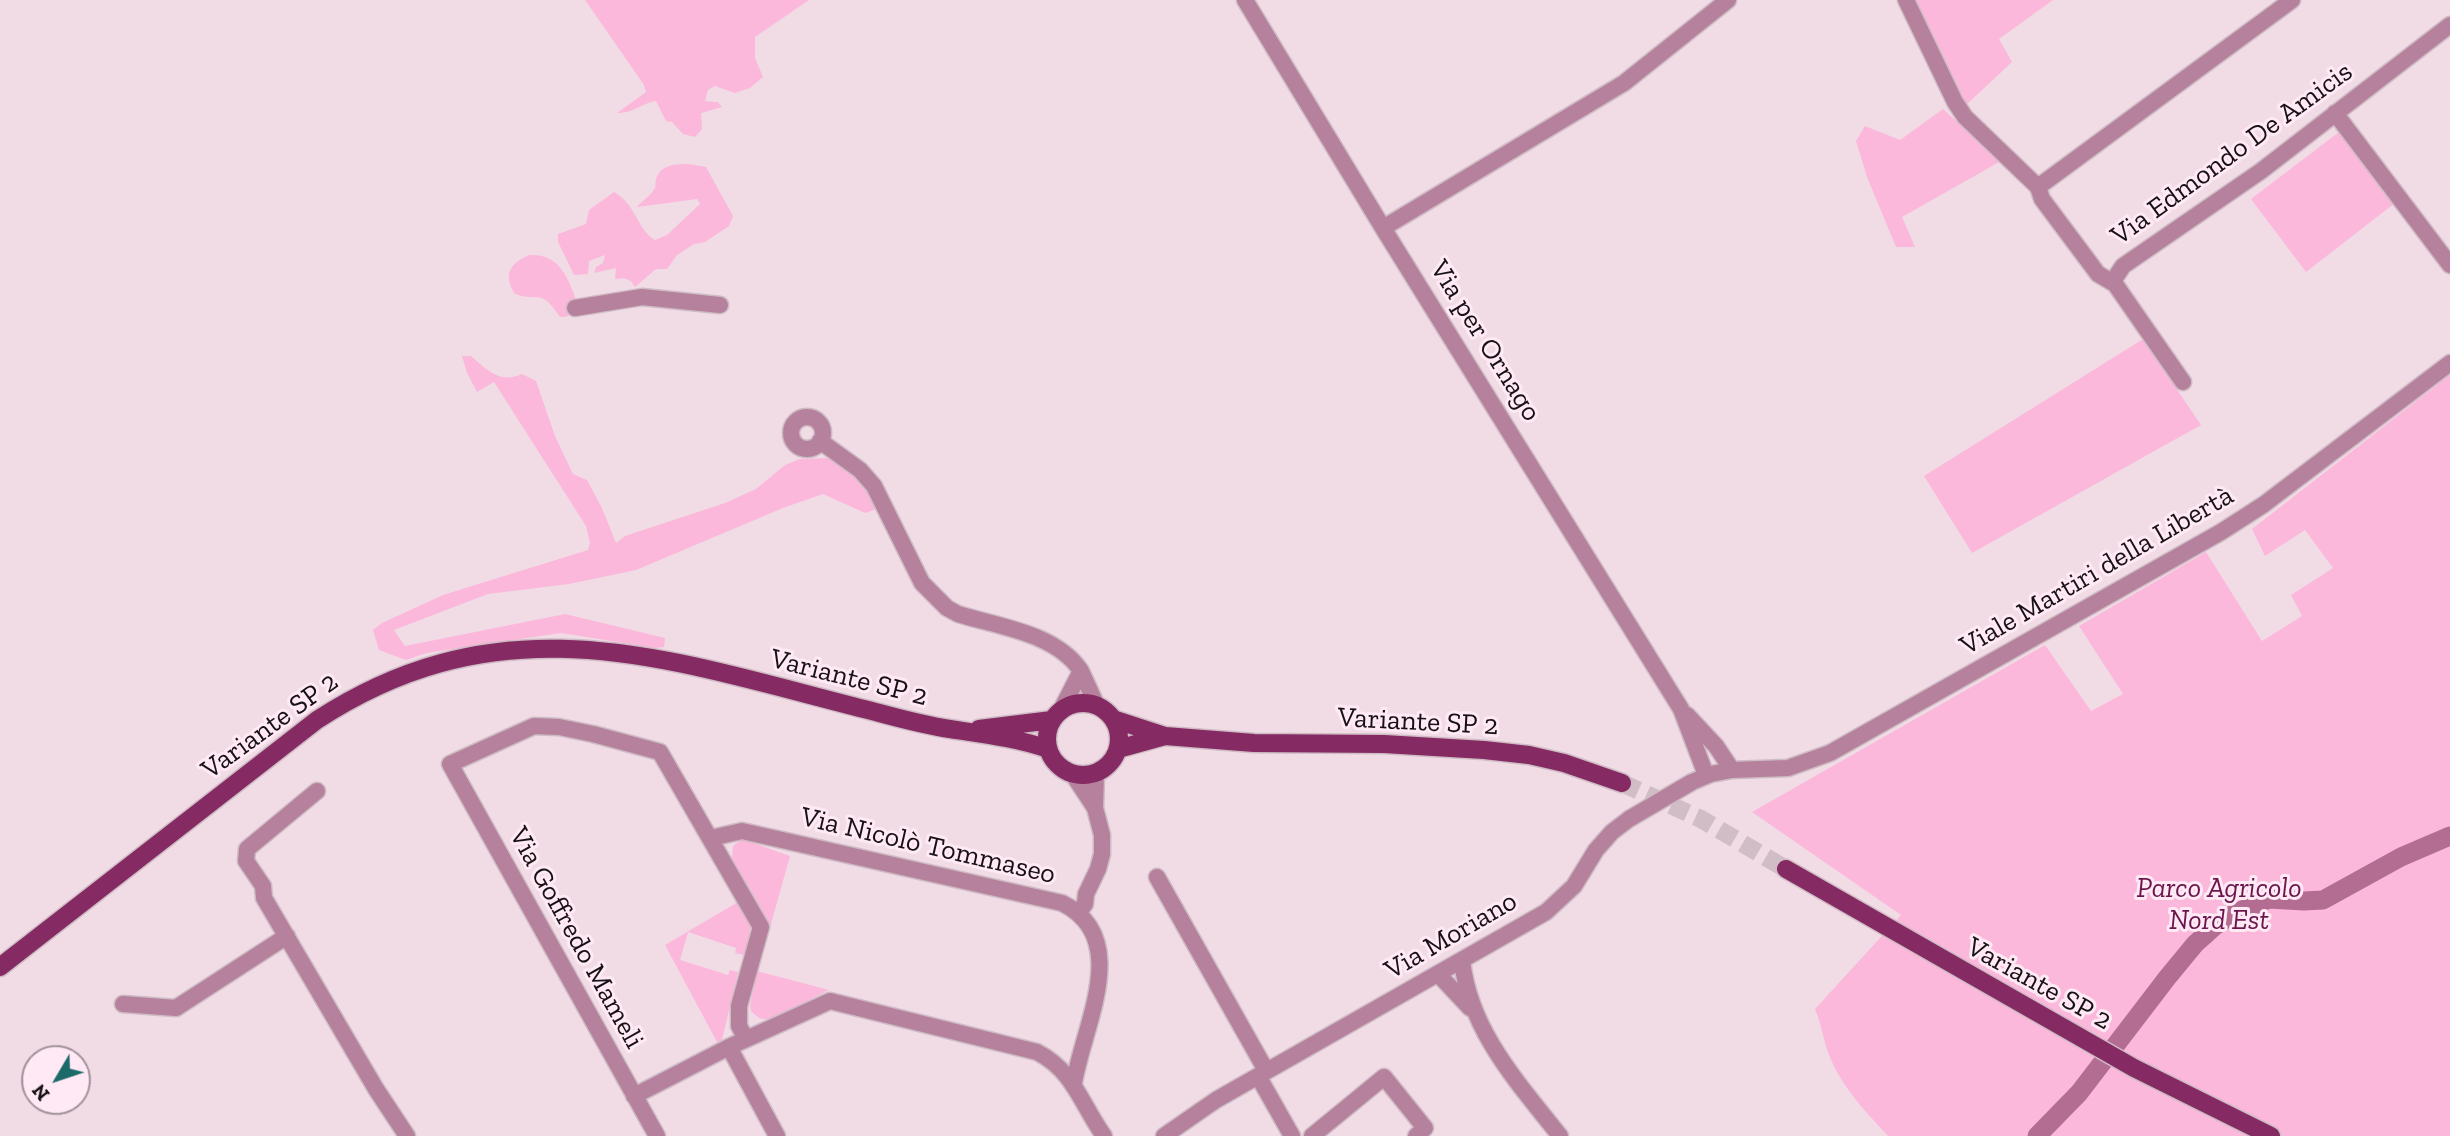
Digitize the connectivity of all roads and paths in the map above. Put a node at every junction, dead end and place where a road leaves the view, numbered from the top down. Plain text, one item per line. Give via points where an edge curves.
1 (1245, 0) edge
2 (1728, 0) edge
3 (1906, 0) edge
4 (2292, 0) edge
5 (2450, 25) edge
6 (2335, 113) junction
7 (2038, 187) junction
8 (1383, 228) junction
9 (2450, 265) edge
10 (2115, 284) junction
11 (720, 305) dead end
12 (575, 308) dead end
13 (2450, 363) edge
14 (2183, 382) dead end
15 (820, 441) dead end
16 (1081, 671) junction
17 (1097, 706) junction
18 (1681, 709) junction
19 (1056, 715) junction
20 (1113, 719) junction
21 (964, 731) junction
22 (1166, 736) junction
23 (1048, 749) junction
24 (1118, 749) junction
25 (1738, 769) junction
26 (1096, 773) junction
27 (1072, 774) junction
28 (1706, 775) junction
29 (1622, 783) tunnel mouth
30 (317, 791) dead end
31 (1095, 808) junction
32 (711, 838) junction
33 (1786, 869) tunnel mouth
34 (1157, 877) dead end
35 (1077, 911) junction
36 (287, 936) junction
37 (22, 952) junction
38 (1462, 960) junction
39 (0, 967) edge
40 (1438, 974) junction
41 (0, 976) edge
42 (123, 1004) dead end
43 (1474, 1013) junction
44 (746, 1039) junction
45 (729, 1047) junction
46 (1261, 1074) junction
47 (1074, 1083) junction
48 (634, 1096) junction
49 (1424, 1133) edge
50 (407, 1136) edge
51 (657, 1136) edge
52 (777, 1136) edge
53 (1104, 1136) edge
54 (1111, 1136) edge
55 (1164, 1136) edge
56 (1292, 1136) edge
57 (1312, 1136) edge
58 (1560, 1136) edge
59 (2271, 1136) edge

1 - 8 street, Via per Ornago
2 - 8 street via 1623,83
3 - 7 street via 1965,117
4 - 7 street
5 - 6 street, Via Edmondo De Amicis
6 - 9 street
6 - 10 street, Via Edmondo De Amicis via 2261,171 2123,266
7 - 10 street via 2042,199 2098,274
8 - 18 street, Via per Ornago
10 - 14 street, Via Edmondo De Amicis
11 - 12 street via 642,298
13 - 25 street, Viale Martiri della Libertà via 2263,505 2179,557 1823,757 1788,768
15 - 16 street via 874,486 922,583 947,608 1054,645
16 - 17 street
16 - 19 street
17 - 19 main road, Variante SP 2 via 1082,703
17 - 20 main road, Variante SP 2
18 - 25 street, Via per Ornago
18 - 28 street, Via per Ornago
19 - 21 main road, Variante SP 2
19 - 23 main road
20 - 22 main road, Variante SP 2
20 - 24 main road
21 - 23 main road, Variante SP 2
21 - 37 main road, Variante SP 2 via 611,651 537,647 455,658 385,681 346,700
22 - 24 main road, Variante SP 2
22 - 29 main road, Variante SP 2 via 1484,750 1550,759
23 - 27 main road via 1057,764
24 - 26 main road via 1110,764
25 - 28 street, Via Moriano
26 - 27 main road
26 - 31 street
27 - 31 street
28 - 38 street, Via Moriano via 1608,835 1574,886 1551,908
30 - 36 street via 247,849 246,861
31 - 35 street via 1102,854 1085,904
32 - 35 street, Via Nicolò Tommaseo via 741,831 1062,903
32 - 44 street via 761,927 739,1006 739,1026
32 - 48 street, Via Goffredo Mameli via 660,752 593,734 534,726 450,764
33 - 59 main road, Variante SP 2 via 2134,1068
34 - 46 street via 1263,1065
35 - 47 street, Via Nicolò Tommaseo via 1096,940 1101,967
36 - 42 street via 176,1008
36 - 50 street
37 - 39 main road, Variante SP 2
37 - 41 main road, Variante SP 2
38 - 40 street, Via Moriano
38 - 43 street
40 - 43 street
40 - 46 street, Via Moriano
43 - 58 street via 1507,1070
44 - 45 street
44 - 47 street via 830,1001 1037,1052 1052,1060
45 - 48 street
45 - 52 street
46 - 55 street, Via Moriano
46 - 56 street
47 - 53 street
47 - 54 street
48 - 51 street, Via Goffredo Mameli
49 - 57 street via 1384,1077

